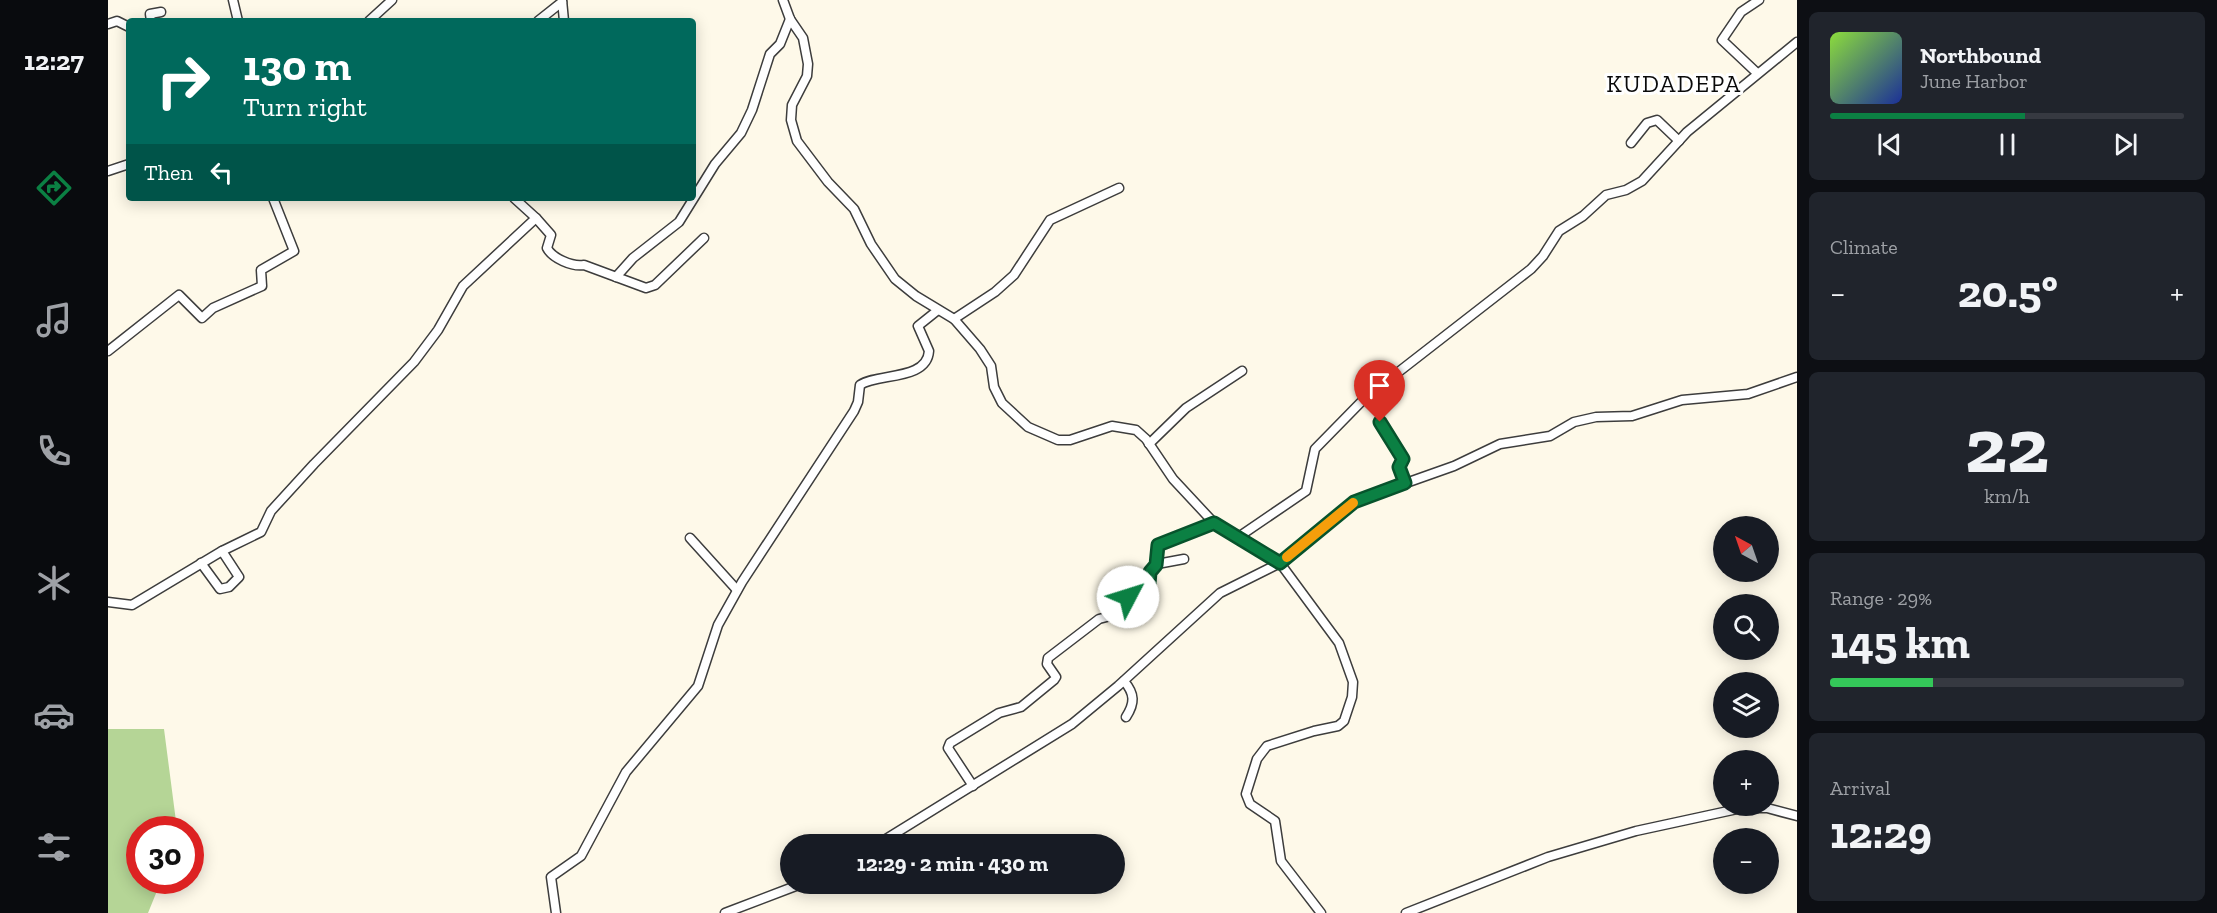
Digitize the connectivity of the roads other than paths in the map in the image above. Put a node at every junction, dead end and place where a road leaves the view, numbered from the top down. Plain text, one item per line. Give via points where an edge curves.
1 (233, 0) edge
2 (392, 0) edge
3 (1760, 0) edge
4 (562, 1) edge
5 (786, 1) edge
6 (161, 12) dead end
7 (151, 18) edge
8 (237, 18) edge
9 (372, 18) edge
10 (542, 18) edge
11 (564, 18) edge
12 (790, 19) junction
13 (108, 24) edge
14 (126, 26) edge
15 (1797, 42) edge
16 (1757, 74) junction
17 (1679, 141) junction
18 (1631, 143) dead end
19 (126, 165) edge
20 (108, 171) edge
21 (1119, 188) dead end
22 (696, 195) edge
23 (274, 201) edge
24 (517, 201) edge
25 (692, 201) edge
26 (536, 218) junction
27 (704, 238) dead end
28 (616, 277) junction
29 (938, 310) junction
30 (954, 320) junction
31 (108, 351) edge
32 (1242, 371) dead end
33 (1797, 377) edge
34 (1380, 422) dead end
35 (1149, 444) junction
36 (1405, 483) junction
37 (1214, 523) junction
38 (690, 538) dead end
39 (1237, 538) junction
40 (222, 551) junction
41 (1184, 559) dead end
42 (201, 563) junction
43 (1280, 563) junction
44 (1157, 564) junction
45 (737, 590) junction
46 (108, 602) edge
47 (1124, 681) junction
48 (1126, 717) dead end
49 (973, 786) junction
50 (1797, 816) edge
51 (894, 834) edge
52 (780, 892) edge
53 (556, 913) edge
54 (725, 913) edge
55 (1321, 913) edge
56 (1406, 913) edge

1 - 8 street
2 - 9 street
3 - 16 street via 1741,12 1722,40
4 - 10 street
4 - 11 street
5 - 12 street
6 - 7 street via 150,14
12 - 22 street via 780,44 770,54 741,133
12 - 29 street via 803,38 808,71 792,105 791,120 797,141 828,183 854,209 871,244 895,279
13 - 14 street via 117,21
15 - 16 street
16 - 17 street
17 - 18 street via 1658,120 1647,123
17 - 39 street via 1642,181 1606,195 1560,229 1531,269 1381,383 1316,448 1306,491
19 - 20 street
21 - 30 street via 1050,220 1026,260 1005,284
23 - 31 street via 294,251 261,270 262,286 214,308 203,318 179,295
24 - 26 street
25 - 28 street via 679,222 633,258
26 - 28 street via 551,235 548,252 575,266 584,265
26 - 40 street via 463,286 414,362 272,510 261,532
27 - 28 street via 652,287
29 - 30 street
29 - 45 street via 918,326 929,351 924,362 909,372 860,384 854,411
30 - 35 street via 988,360 999,398 1028,427 1066,441 1110,426 1126,426 1139,432
32 - 35 street via 1186,408
33 - 36 street via 1748,394 1682,400 1632,416 1574,422 1551,436 1500,444
34 - 36 street via 1403,459 1399,467
35 - 37 street via 1173,479
36 - 43 street via 1354,502
37 - 39 street
37 - 44 street via 1158,545
38 - 45 street
39 - 43 street
40 - 42 street
40 - 42 street via 238,577 229,587 220,590
41 - 44 street
42 - 46 street via 132,605
43 - 47 street via 1220,593
43 - 55 street via 1339,644 1351,671 1353,693 1340,725 1267,747 1257,759 1246,795 1250,804 1274,819 1281,861
44 - 49 street via 1150,572 1148,585 1129,596 1119,614 1099,619 1048,658 1054,680 1021,707 999,713 948,745
45 - 53 street via 718,625 698,686 626,772 581,856 551,877
47 - 48 street via 1133,699
47 - 49 street via 1072,724
49 - 51 street
50 - 56 street via 1767,808 1742,808 1636,831 1548,857
52 - 54 street

